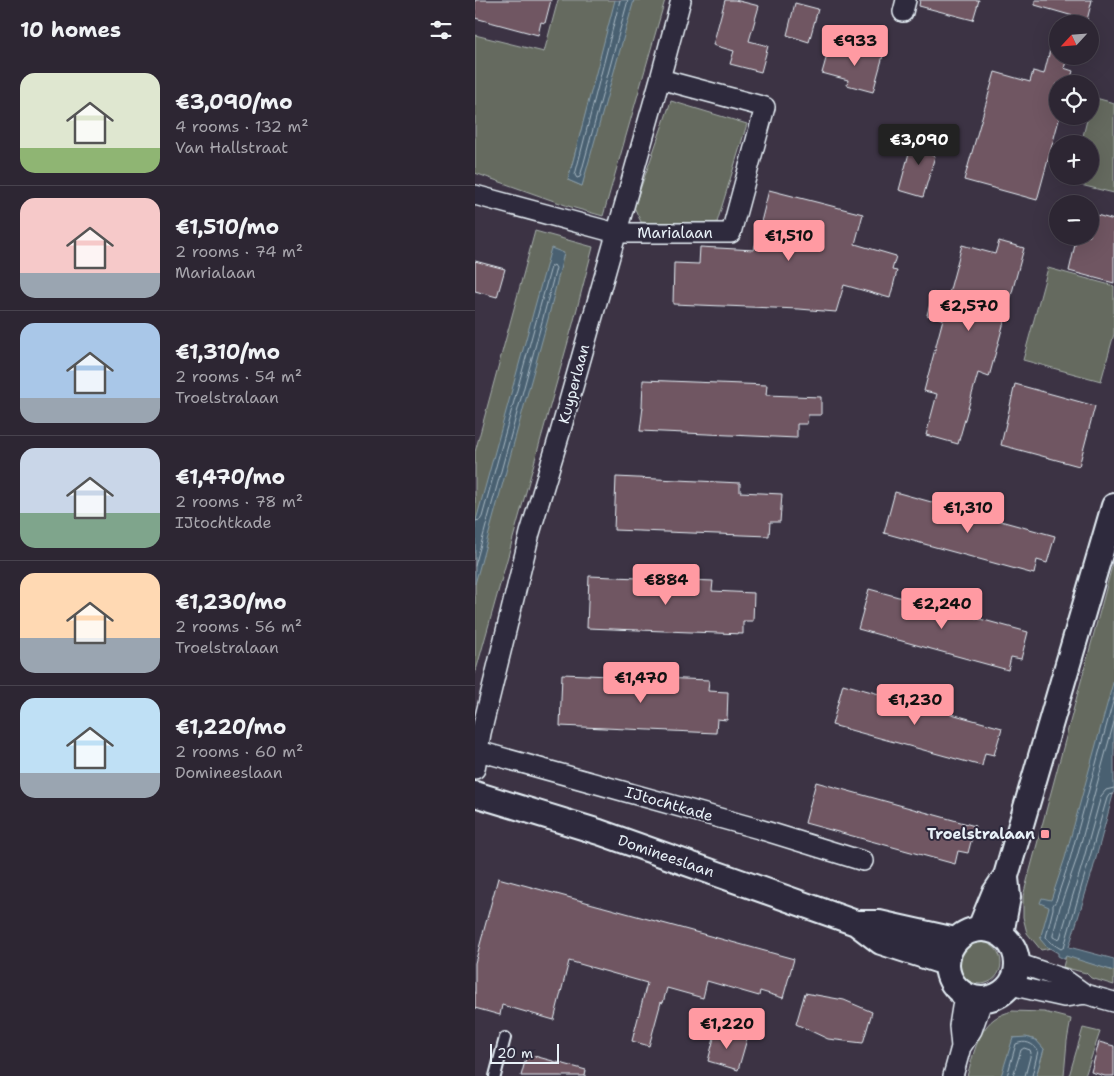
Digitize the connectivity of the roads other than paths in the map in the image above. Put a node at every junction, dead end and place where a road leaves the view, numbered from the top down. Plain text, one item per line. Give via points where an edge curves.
1 (681, 0) edge
2 (660, 78) junction
3 (475, 195) edge
4 (616, 233) junction
5 (1114, 506) edge
6 (477, 750) edge
7 (475, 769) edge
8 (475, 794) edge
9 (863, 861) dead end
10 (856, 922) junction
11 (991, 931) junction
12 (955, 940) junction
13 (946, 963) junction
14 (1017, 963) junction
15 (1010, 986) junction
16 (1085, 994) junction
17 (973, 997) junction
18 (1114, 1002) edge
19 (505, 1038) dead end
20 (495, 1076) edge
21 (953, 1076) edge

1 - 2 street, Kuyperlaan
2 - 4 street, Kuyperlaan
2 - 4 street, Marialaan via 765,107 731,233
3 - 4 street, Marialaan
4 - 6 street, Kuyperlaan via 530,533
5 - 11 street via 1006,876 994,894
6 - 7 street, Kuyperlaan
6 - 9 street, IJtochtkade
8 - 10 street, Domineeslaan via 599,832
10 - 12 street, Domineeslaan via 887,925
10 - 13 street, Domineeslaan via 881,942
11 - 12 street via 971,930
11 - 14 street via 1009,941
12 - 13 street via 948,951
13 - 17 street via 954,987
14 - 15 street
14 - 16 street via 1064,979
15 - 16 street via 1064,997
15 - 17 street via 993,998
16 - 18 street
17 - 21 street via 959,1026 961,1047
19 - 20 lane

